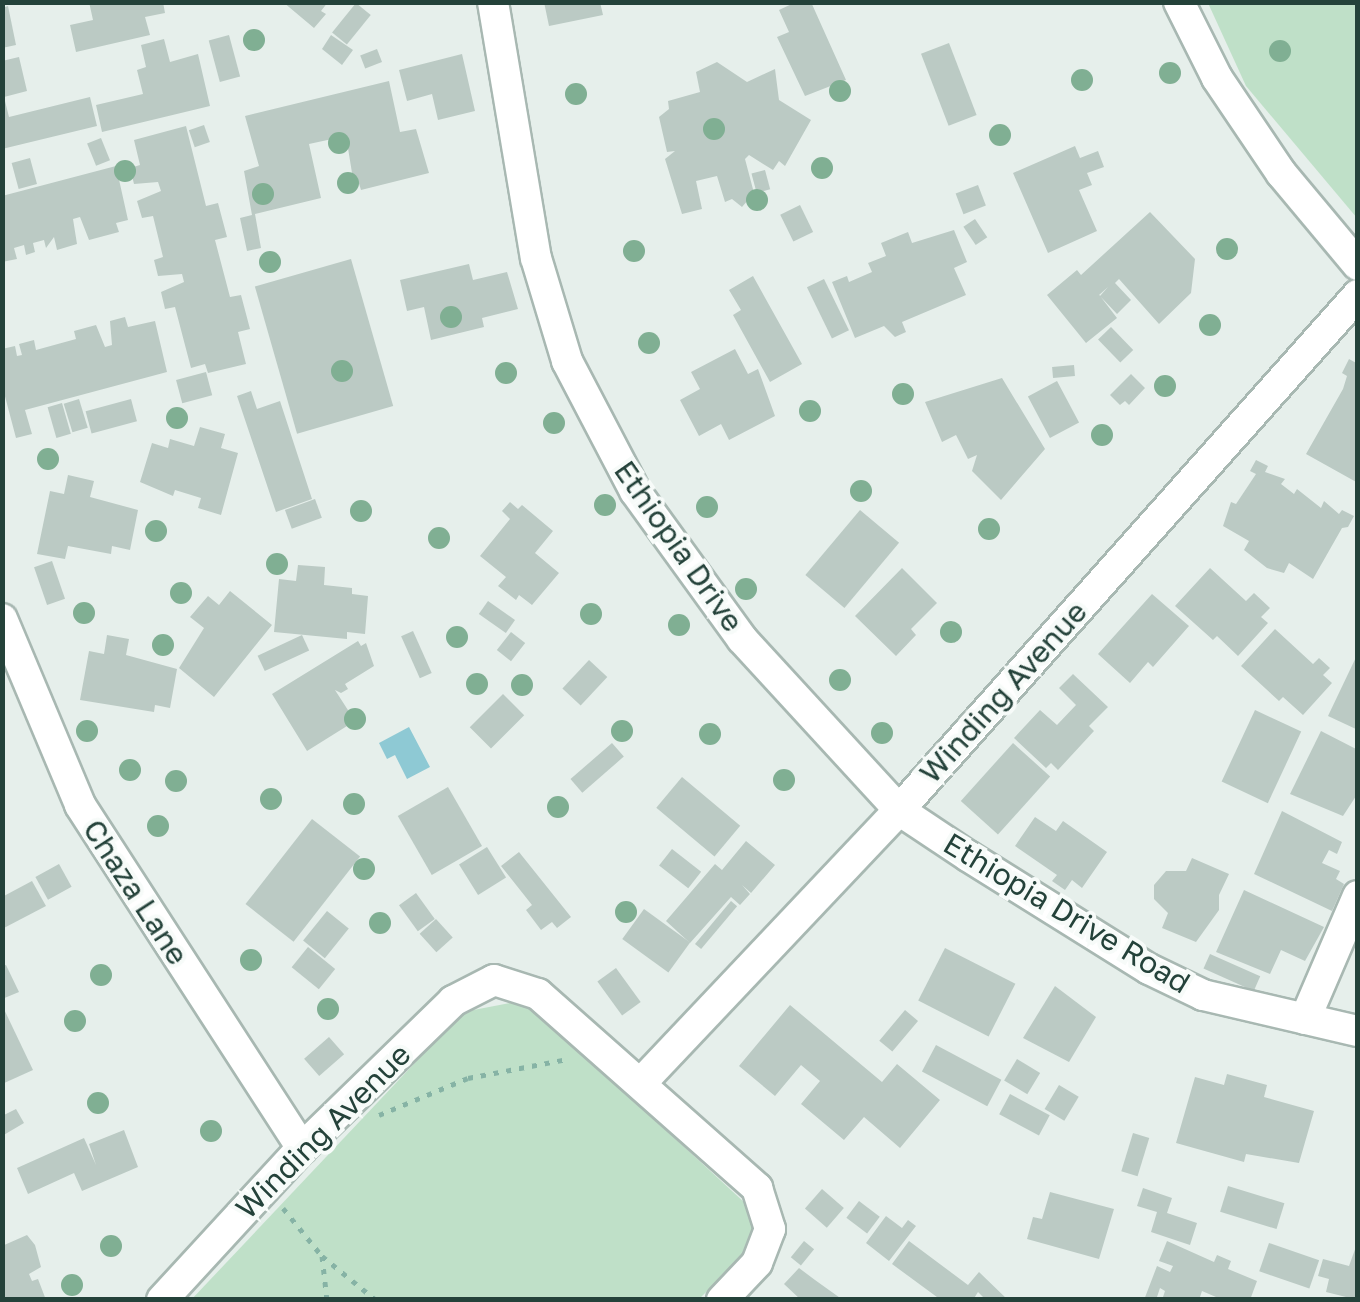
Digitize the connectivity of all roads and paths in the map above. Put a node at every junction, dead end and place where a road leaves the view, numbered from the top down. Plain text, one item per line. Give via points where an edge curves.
1 (493, 2) edge
2 (1179, 2) edge
3 (1358, 264) edge
4 (1358, 295) edge
5 (2, 619) edge
6 (899, 810) junction
7 (1358, 896) edge
8 (1305, 1019) junction
9 (1358, 1031) edge
10 (605, 1052) junction
11 (642, 1083) junction
12 (376, 1117) dead end
13 (302, 1148) junction
14 (265, 1186) junction
15 (322, 1256) junction
16 (162, 1300) edge
17 (326, 1300) edge
18 (376, 1300) edge
19 (722, 1300) edge

1 - 6 street, Ethiopia Drive via 536,258 567,361 635,491 742,638
2 - 3 street via 1218,78 1281,173
4 - 6 street, Winding Avenue
5 - 13 street, Chaza Lane via 80,805
6 - 8 street, Ethiopia Drive Road via 1149,969 1203,995
6 - 11 street, Winding Avenue
7 - 8 street
8 - 9 street, Ethiopia Drive Road
10 - 11 street, Winding Avenue
10 - 12 path via 468,1078
10 - 13 street, Winding Avenue via 538,994 494,980 453,1001
11 - 19 street, Winding Avenue via 757,1188 770,1230 758,1263
13 - 14 street, Winding Avenue
14 - 15 path
14 - 16 street, Winding Avenue
15 - 17 path
15 - 18 path

